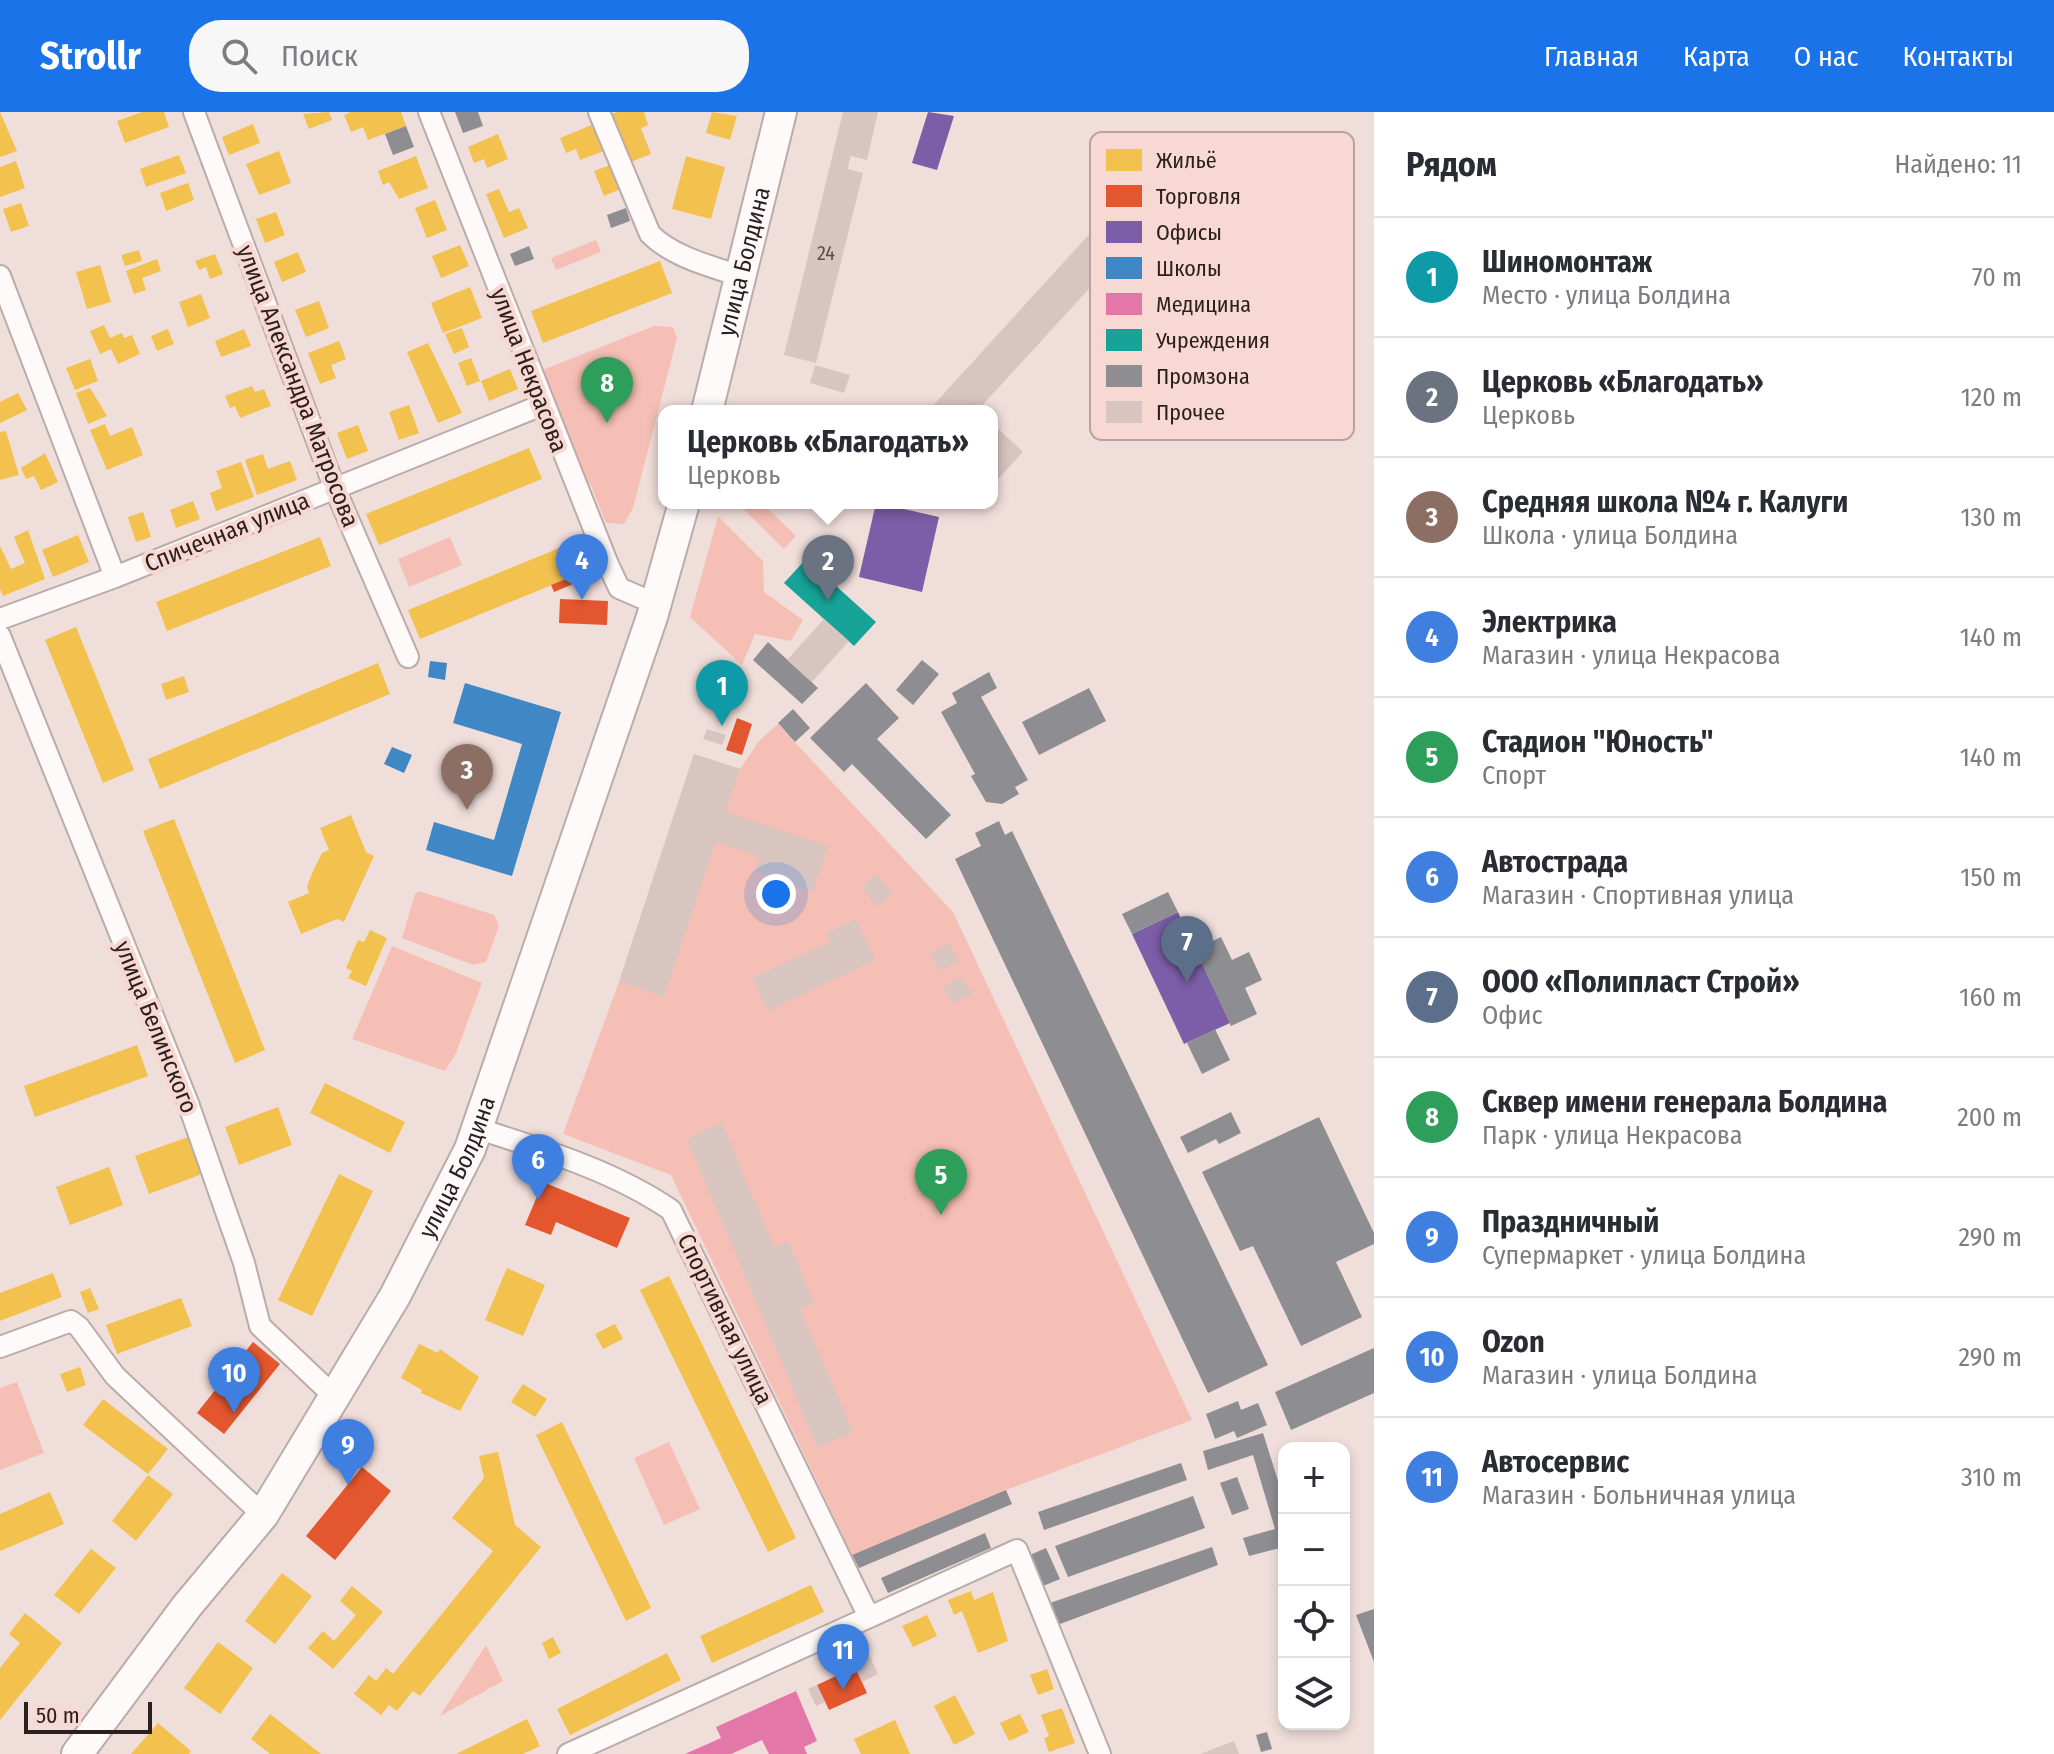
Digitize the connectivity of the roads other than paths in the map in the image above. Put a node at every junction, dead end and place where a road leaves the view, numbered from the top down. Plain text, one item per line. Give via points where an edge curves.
1 (194, 112) edge
2 (429, 112) edge
3 (599, 112) edge
4 (781, 112) edge
5 (0, 276) edge
6 (740, 276) junction
7 (542, 405) junction
8 (708, 405) edge
9 (335, 489) junction
10 (682, 509) edge
11 (115, 577) junction
12 (656, 604) junction
13 (0, 619) edge
14 (0, 636) edge
15 (408, 657) dead end
16 (479, 1129) junction
17 (0, 1347) edge
18 (336, 1398) junction
19 (263, 1515) junction
20 (869, 1617) junction
21 (77, 1754) edge
22 (568, 1754) edge
23 (1100, 1754) edge

1 - 9 street, улица Александра Матросова
2 - 7 street, улица Некрасова
3 - 6 street via 650,234 660,244
4 - 6 main road, улица Болдина
5 - 11 street
6 - 8 main road, улица Болдина
7 - 9 street, Спичечная улица
7 - 12 street, улица Некрасова via 619,588
9 - 11 street, Спичечная улица
9 - 15 street, улица Александра Матросова
10 - 12 main road, улица Болдина
11 - 13 street, Спичечная улица
12 - 16 main road, улица Болдина
14 - 18 street, улица Белинского via 188,1103 244,1263 260,1326
16 - 18 main road, улица Болдина via 395,1296
16 - 20 street, Спортивная улица via 543,1149 645,1192 671,1210
17 - 19 street via 71,1321 115,1376
18 - 19 main road, улица Болдина
19 - 21 main road, улица Болдина via 187,1606
20 - 22 street
20 - 23 street via 1017,1550

